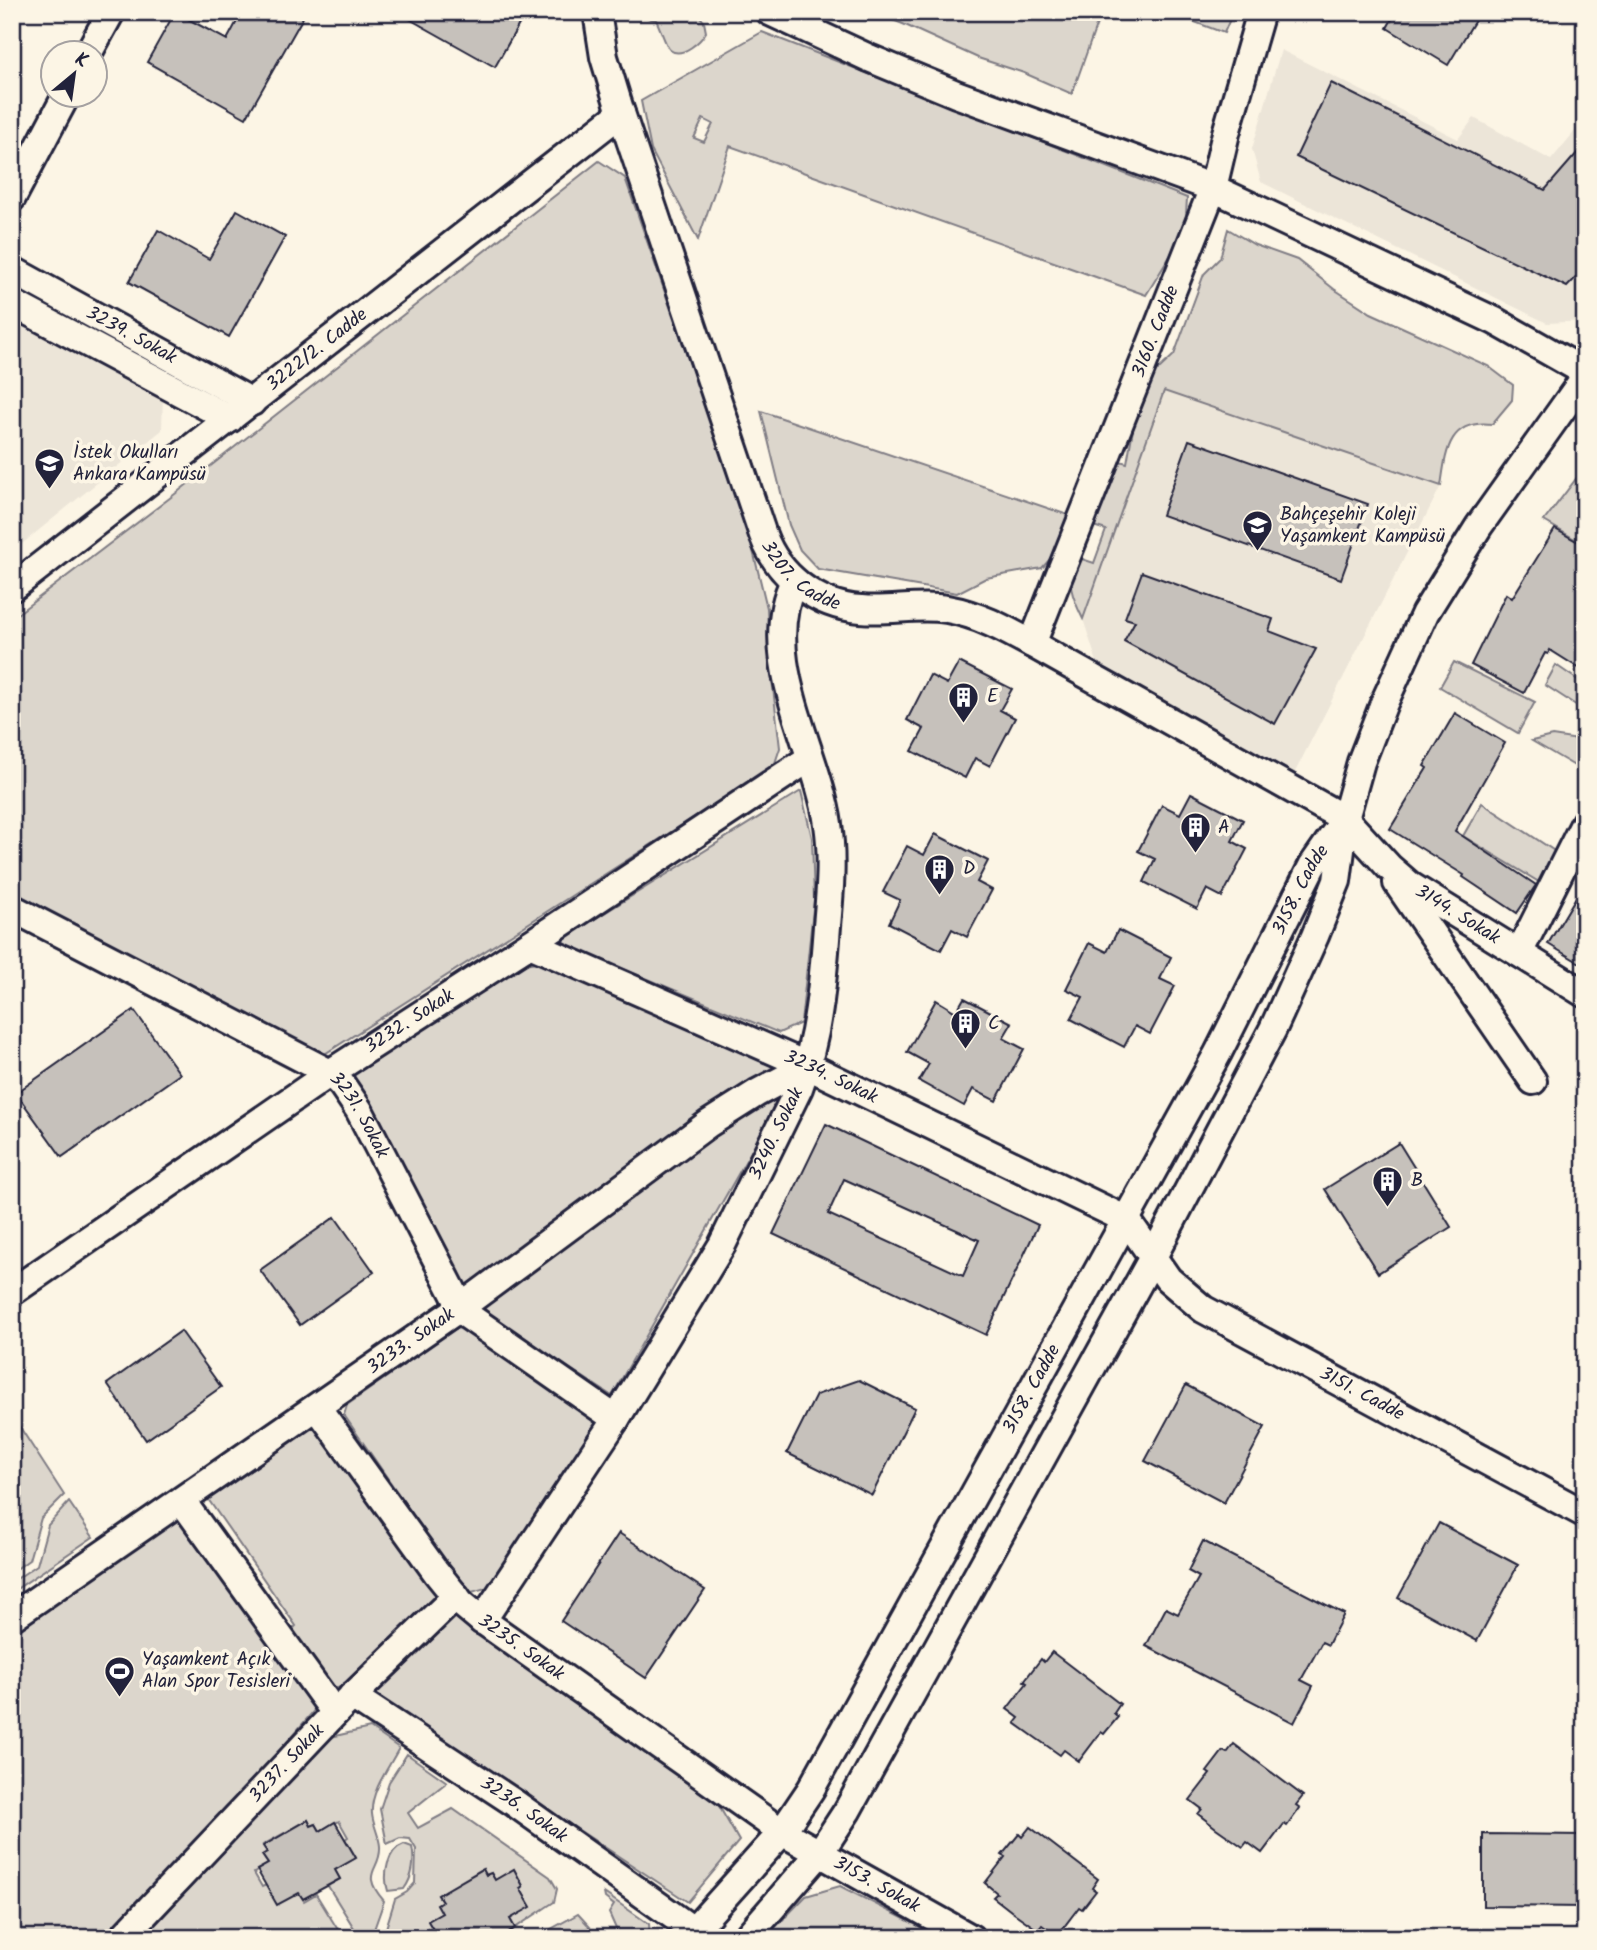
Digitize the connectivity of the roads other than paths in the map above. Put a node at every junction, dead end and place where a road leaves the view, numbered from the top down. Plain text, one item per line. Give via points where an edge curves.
1 (111, 12) edge
2 (597, 12) edge
3 (769, 12) edge
4 (1261, 12) edge
5 (97, 38) edge
6 (60, 108) edge
7 (621, 113) junction
8 (1213, 188) junction
9 (12, 198) edge
10 (12, 270) edge
11 (12, 303) edge
12 (1585, 372) edge
13 (1585, 377) edge
14 (252, 402) junction
15 (230, 419) junction
16 (794, 581) junction
17 (12, 588) edge
18 (1032, 644) junction
19 (810, 758) junction
20 (1345, 819) junction
21 (1585, 822) edge
22 (1378, 856) junction
23 (12, 908) edge
24 (530, 944) junction
25 (1519, 953) junction
26 (1585, 994) edge
27 (808, 1066) junction
28 (330, 1073) junction
29 (1533, 1081) dead end
30 (1127, 1220) junction
31 (1153, 1257) junction
32 (12, 1292) edge
33 (461, 1307) junction
34 (317, 1407) junction
35 (616, 1419) junction
36 (182, 1501) junction
37 (1585, 1514) edge
38 (456, 1596) junction
39 (12, 1617) edge
40 (482, 1621) junction
41 (343, 1704) junction
42 (782, 1832) junction
43 (819, 1854) junction
44 (690, 1934) edge
45 (122, 1938) edge
46 (746, 1938) edge
47 (971, 1938) edge

1 - 5 street
2 - 7 street, 3207. Cadde via 604,57
3 - 8 street via 956,94
4 - 8 street, 3160. Cadde
6 - 9 street
7 - 14 street, 3222/2. Cadde
7 - 16 street, 3207. Cadde via 763,535
8 - 12 street via 1495,321
8 - 18 street, 3160. Cadde
10 - 14 street, 3239. Sokak
11 - 15 street, 3239. Sokak
13 - 20 street, 3158. Cadde via 1486,516 1425,612 1361,762
14 - 15 street, 3222/2. Cadde
15 - 17 street, 3222/2. Cadde
16 - 18 street, 3207. Cadde via 843,607 946,608 982,619
16 - 19 street, 3240. Sokak via 782,615 783,635 789,685
18 - 20 street, 3207. Cadde
19 - 24 street, 3232. Sokak
19 - 27 street, 3240. Sokak via 828,824 831,866 823,971
20 - 22 street, 3144. Sokak
20 - 30 street, 3158. Cadde via 1312,866 1241,1011
20 - 31 street, 3158. Cadde via 1337,881 1315,936 1257,1060
21 - 25 street
22 - 25 street, 3144. Sokak via 1411,886
22 - 29 street
23 - 28 street, 3231. Sokak
24 - 27 street, 3234. Sokak
24 - 28 street, 3232. Sokak
25 - 26 street, 3144. Sokak
27 - 30 street, 3234. Sokak
27 - 33 street, 3233. Sokak via 708,1124
27 - 35 street, 3240. Sokak via 722,1245
28 - 32 street, 3232. Sokak
28 - 33 street, 3231. Sokak via 359,1110
30 - 31 street, 3151. Cadde
30 - 42 street, 3158. Cadde via 811,1789
31 - 37 street, 3151. Cadde via 1177,1289 1203,1309
31 - 43 street, 3158. Cadde
33 - 34 street, 3233. Sokak
33 - 35 street, 3231. Sokak
34 - 36 street, 3233. Sokak
34 - 38 street, 3235. Sokak
35 - 40 street, 3240. Sokak
36 - 39 street, 3233. Sokak
36 - 41 street, 3236. Sokak
38 - 40 street, 3235. Sokak
38 - 41 street, 3237. Sokak
40 - 42 street, 3235. Sokak
41 - 44 street, 3236. Sokak via 513,1802
41 - 45 street, 3237. Sokak
42 - 43 street, 3235. Sokak
42 - 44 street, 3158. Cadde
43 - 46 street, 3158. Cadde
43 - 47 street, 3153. Sokak

